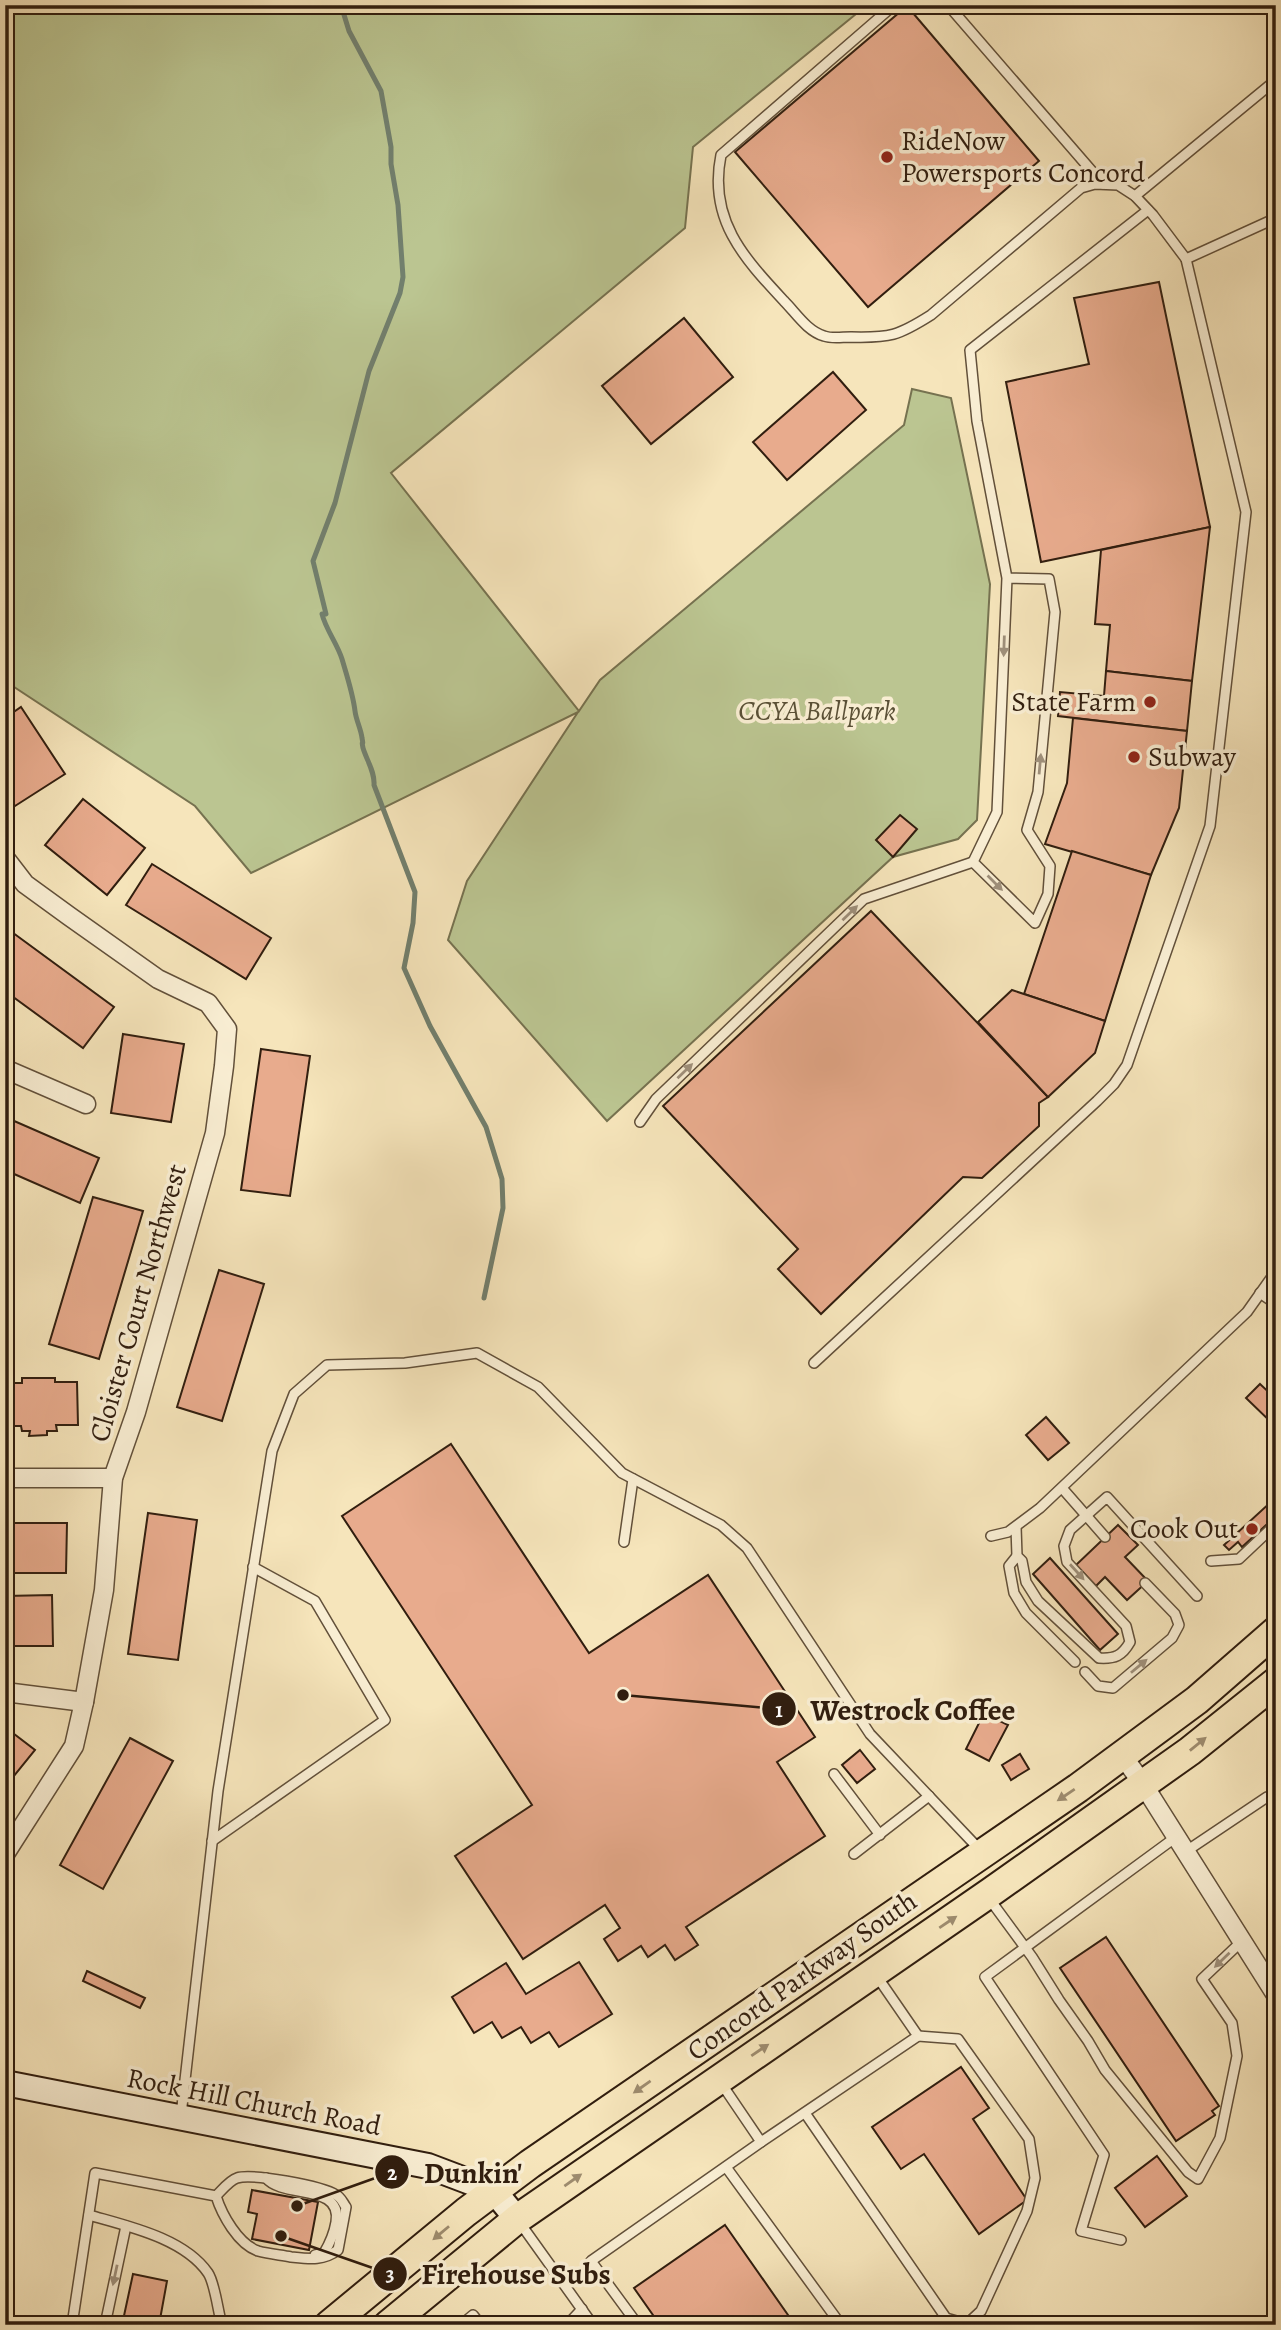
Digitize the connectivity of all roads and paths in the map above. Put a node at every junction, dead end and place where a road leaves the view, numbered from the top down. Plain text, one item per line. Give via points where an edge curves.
1 (894, 5) edge
2 (948, 5) edge
3 (1276, 80) edge
4 (1103, 184) junction
5 (1135, 196) junction
6 (1148, 210) junction
7 (1276, 218) edge
8 (1186, 259) junction
9 (1007, 578) junction
10 (5, 858) edge
11 (974, 862) junction
12 (5, 1069) edge
13 (86, 1104) dead end
14 (640, 1122) dead end
15 (1276, 1271) edge
16 (1260, 1293) junction
17 (1276, 1304) edge
18 (814, 1363) dead end
19 (5, 1478) edge
20 (113, 1478) junction
21 (633, 1479) junction
22 (1062, 1488) junction
23 (1086, 1516) junction
24 (1276, 1524) edge
25 (1016, 1527) junction
26 (990, 1536) dead end
27 (1105, 1537) dead end
28 (624, 1542) dead end
29 (1017, 1556) junction
30 (1211, 1561) dead end
31 (253, 1567) junction
32 (1145, 1583) dead end
33 (1197, 1597) dead end
34 (1276, 1631) edge
35 (1075, 1662) dead end
36 (1085, 1672) dead end
37 (1276, 1682) edge
38 (5, 1692) edge
39 (84, 1702) junction
40 (1122, 1755) junction
41 (834, 1774) dead end
42 (1143, 1784) junction
43 (929, 1796) junction
44 (1267, 1797) dead end
45 (880, 1835) junction
46 (212, 1841) junction
47 (1180, 1845) junction
48 (982, 1852) junction
49 (5, 1854) edge
50 (854, 1854) dead end
51 (987, 1895) junction
52 (1241, 1942) junction
53 (1026, 1949) junction
54 (874, 1972) junction
55 (1276, 1995) edge
56 (918, 2036) junction
57 (718, 2079) junction
58 (5, 2083) edge
59 (805, 2113) junction
60 (181, 2117) junction
61 (761, 2143) junction
62 (726, 2167) junction
63 (494, 2190) junction
64 (216, 2196) junction
65 (89, 2215) junction
66 (517, 2219) junction
67 (126, 2226) junction
68 (1121, 2240) dead end
69 (582, 2309) junction
70 (72, 2325) edge
71 (105, 2325) edge
72 (222, 2325) edge
73 (329, 2325) edge
74 (388, 2325) edge
75 (461, 2325) edge
76 (481, 2325) edge
77 (567, 2325) edge
78 (593, 2325) edge
79 (638, 2325) edge
80 (841, 2325) edge

1 - 4 lane via 721,155 718,190 734,240 755,270 812,331 826,337 886,338 904,332 931,316 1081,188
2 - 4 lane
3 - 5 lane
4 - 5 lane via 1118,185
5 - 6 lane
6 - 8 lane
6 - 9 lane via 970,350 977,421
7 - 8 lane
8 - 18 lane via 1246,512 1210,826 1127,1065 1114,1084
9 -> 11 lane via 997,812
11 -> 9 lane via 1035,923 1048,894 1050,866 1027,830 1038,792 1055,612 1049,579
10 - 20 street, Cloister Court Northwest via 25,884 158,979 208,1003 227,1029 215,1133
14 -> 11 lane via 656,1099 864,900
12 - 13 street
15 - 16 lane
16 - 17 lane
16 - 22 lane via 1247,1312
19 - 20 street
20 - 39 street, Cloister Court Northwest via 104,1590
21 - 28 lane
21 - 31 lane via 538,1387 477,1353 405,1363 327,1365 295,1394 272,1451
21 - 43 lane via 720,1525 747,1548 870,1734
22 - 23 lane
22 - 25 lane
23 - 27 lane
23 -> 29 lane via 1070,1530 1064,1546 1068,1562 1126,1626 1130,1642 1113,1659 1099,1658 1038,1601
23 - 33 lane via 1107,1497
24 - 30 lane via 1239,1559
25 - 26 lane
25 - 29 lane
29 - 35 lane via 1009,1566 1014,1592 1026,1613
31 - 46 lane
31 - 46 lane via 314,1601 385,1720
36 -> 32 lane via 1098,1686 1113,1688 1172,1638 1179,1625 1175,1614
34 - 40 main road, Concord Parkway South
42 -> 37 main road, Concord Parkway South
38 - 39 street
39 - 49 street, Cloister Court Northwest via 74,1746
40 - 42 street
40 -> 48 main road, Concord Parkway South
41 - 45 lane
42 - 47 street
42 - 51 main road, Concord Parkway South
43 - 45 lane
43 - 48 lane
44 - 47 lane
45 - 50 lane
46 - 60 lane
47 - 52 street
47 - 53 lane
48 -> 63 main road, Concord Parkway South
51 - 53 lane
54 -> 51 main road, Concord Parkway South
52 -> 53 lane via 1202,1979 1232,2023 1237,2056 1220,2138 1198,2179 1105,2070
52 - 55 street
53 - 68 lane via 985,1977 1104,2155 1080,2231
54 - 56 lane
57 -> 54 main road, Concord Parkway South
56 - 59 lane
56 - 59 lane via 958,2039 1029,2139 1035,2178 1027,2211 981,2311 968,2324 946,2318
57 - 61 lane
66 -> 57 main road, Concord Parkway South
58 - 60 main road, Rock Hill Church Road
59 - 61 lane
60 - 63 main road, Rock Hill Church Road via 428,2166
61 - 62 lane
62 - 79 lane via 591,2261
62 - 80 lane
63 - 66 main road
63 -> 73 main road, Concord Parkway South
64 - 64 lane via 236,2178 266,2178 338,2195 346,2207 338,2250 328,2258 310,2259 256,2251 234,2232
64 - 65 lane via 95,2173
65 - 67 lane
65 - 70 lane
66 - 69 lane
66 - 74 main road, Concord Parkway South
67 -> 71 lane
67 - 72 lane via 179,2246 209,2274
69 - 77 lane
69 - 78 lane
75 - 76 lane via 473,2315

